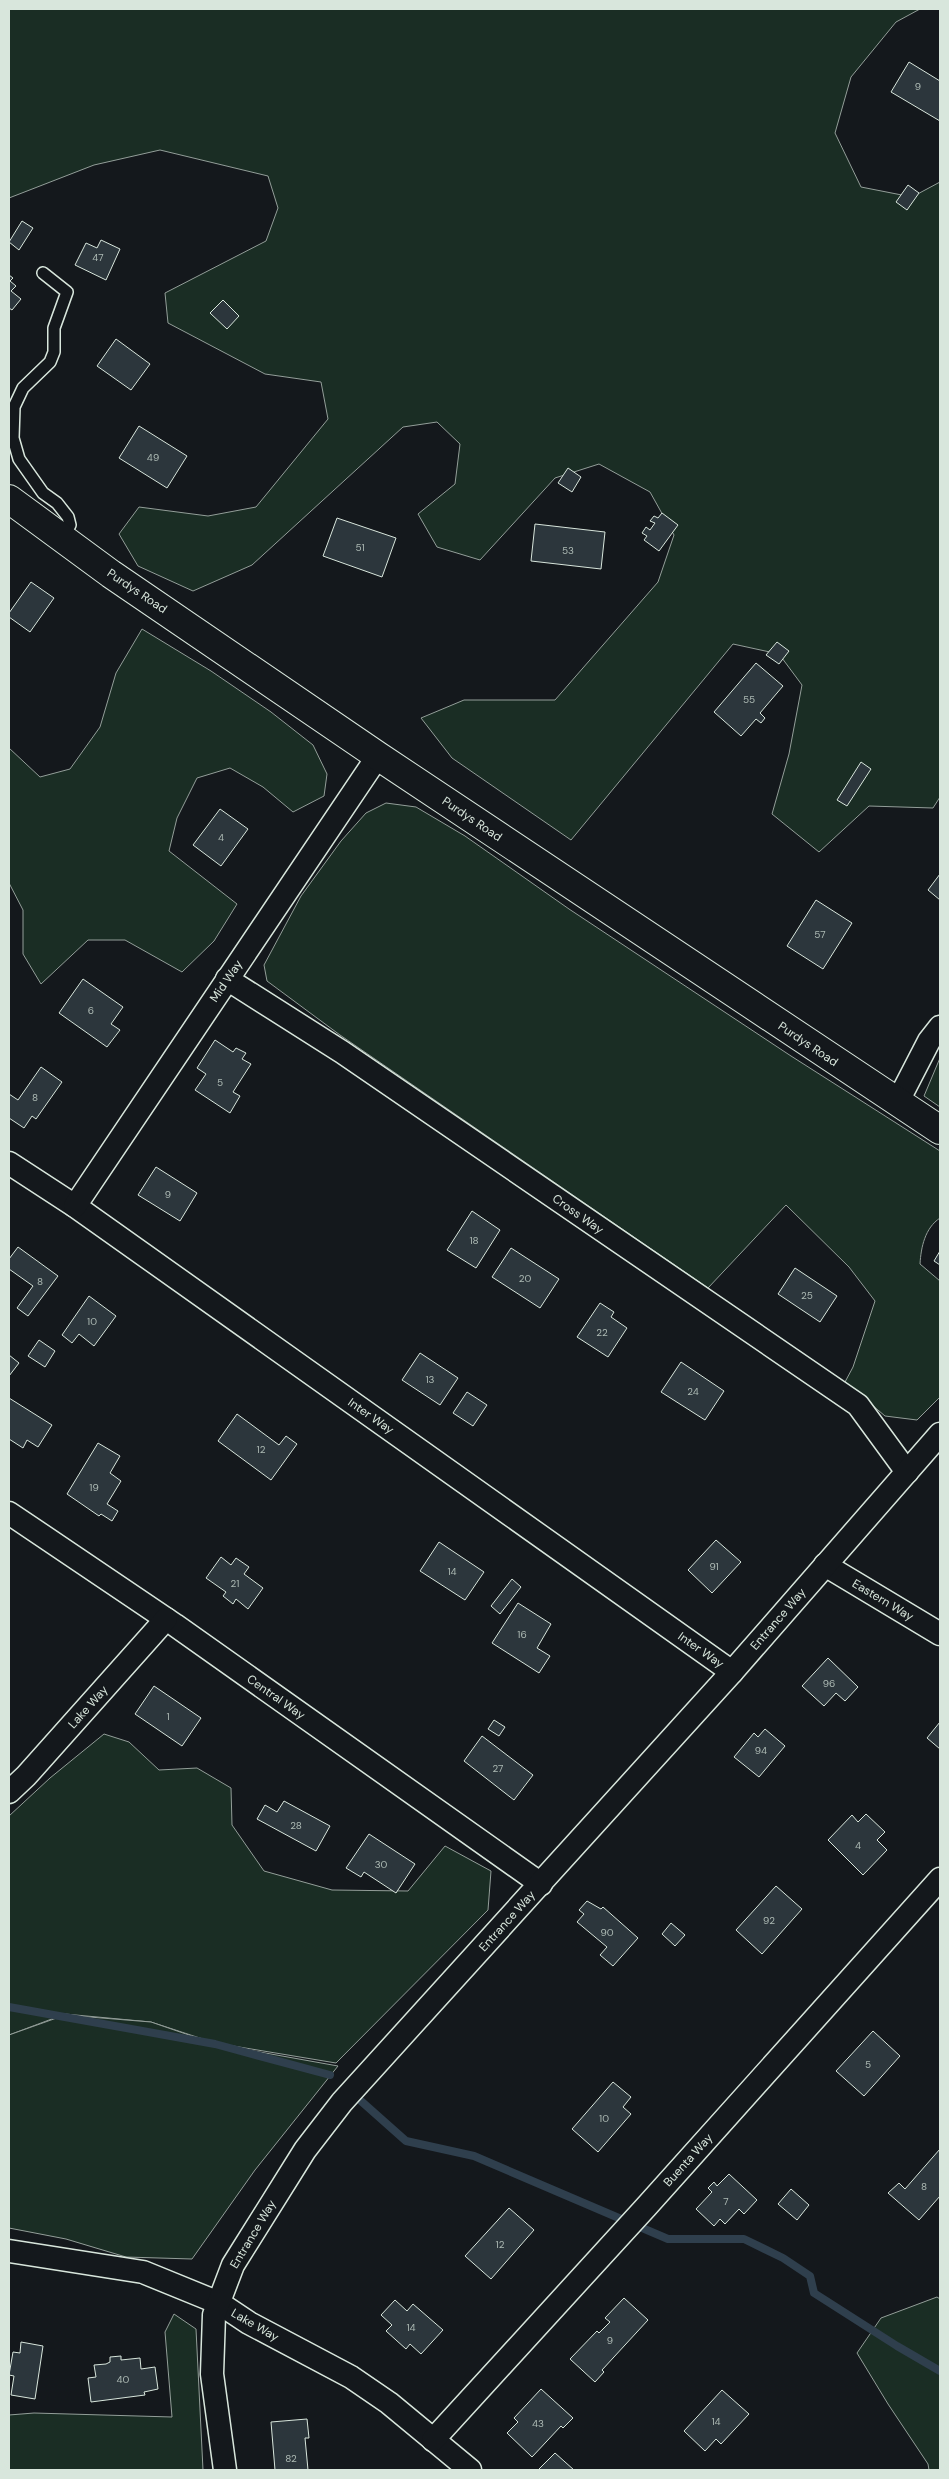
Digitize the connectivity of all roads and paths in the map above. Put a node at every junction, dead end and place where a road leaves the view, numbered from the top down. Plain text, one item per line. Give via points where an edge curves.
1 (43, 273) dead end
2 (9, 500) edge
3 (61, 538) junction
4 (378, 756) junction
5 (227, 979) junction
6 (940, 1027) edge
7 (897, 1103) junction
8 (940, 1130) edge
9 (9, 1163) edge
10 (75, 1206) junction
11 (940, 1434) edge
12 (907, 1472) junction
13 (9, 1513) edge
14 (825, 1566) junction
15 (166, 1619) junction
16 (940, 1634) edge
17 (732, 1672) junction
18 (9, 1792) edge
19 (940, 1879) edge
20 (541, 1884) junction
21 (9, 2251) edge
22 (219, 2303) junction
23 (433, 2440) junction
24 (225, 2470) edge
25 (470, 2470) edge

1 - 3 lane via 66,292 54,328 54,352 50,362 23,388 14,407 13,438 19,459 44,493 68,517 70,525
2 - 3 main road, Purdys Road
3 - 4 main road, Purdys Road
4 - 5 street, Mid Way
4 - 7 main road, Purdys Road
5 - 10 street, Mid Way
5 - 12 street, Cross Way via 342,1052 858,1405
6 - 7 street via 929,1041
7 - 8 main road, Purdys Road
9 - 10 street, Inter Way
10 - 17 street, Inter Way
11 - 12 street, Entrance Way
12 - 14 street, Entrance Way
13 - 15 street, Central Way
14 - 16 street, Eastern Way
14 - 17 street, Entrance Way
15 - 18 street, Lake Way
15 - 20 street, Central Way
17 - 20 street, Entrance Way
19 - 23 street, Buenta Way
20 - 22 street, Entrance Way via 342,2102 305,2150 233,2265
21 - 22 street, Lake Way via 143,2272
22 - 23 street, Lake Way via 249,2323 351,2377 389,2403
22 - 24 street, Entrance Way via 214,2315 212,2374
23 - 25 street, Lake Way

